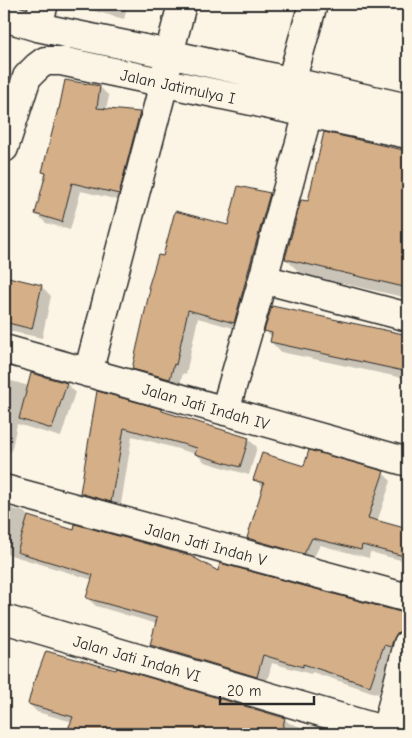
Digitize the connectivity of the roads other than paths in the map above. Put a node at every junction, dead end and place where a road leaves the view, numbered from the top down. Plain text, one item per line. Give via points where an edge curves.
1 (182, 4) edge
2 (313, 4) edge
3 (40, 15) edge
4 (4, 17) edge
5 (169, 54) junction
6 (291, 82) junction
7 (164, 83) junction
8 (408, 108) edge
9 (308, 113) junction
10 (408, 134) edge
11 (4, 148) edge
12 (263, 279) junction
13 (408, 317) edge
14 (4, 349) edge
15 (88, 373) junction
16 (225, 411) junction
17 (408, 462) edge
18 (4, 489) edge
19 (408, 598) edge
20 (4, 619) edge
21 (408, 644) edge
22 (386, 732) edge

1 - 5 street
2 - 6 street
3 - 4 street
3 - 5 street
5 - 6 street
5 - 7 street
6 - 8 street
7 - 9 street, Jalan Jatimulya I
7 - 11 street, Jalan Jatimulya I via 61,61 45,62 27,78
7 - 15 street
9 - 10 street, Jalan Jatimulya I
9 - 12 street
12 - 13 street
12 - 16 street
14 - 15 street, Jalan Jati Indah IV
15 - 16 street, Jalan Jati Indah IV
16 - 17 street, Jalan Jati Indah IV
18 - 19 street, Jalan Jati Indah V
20 - 22 street, Jalan Jati Indah VI
21 - 22 street

